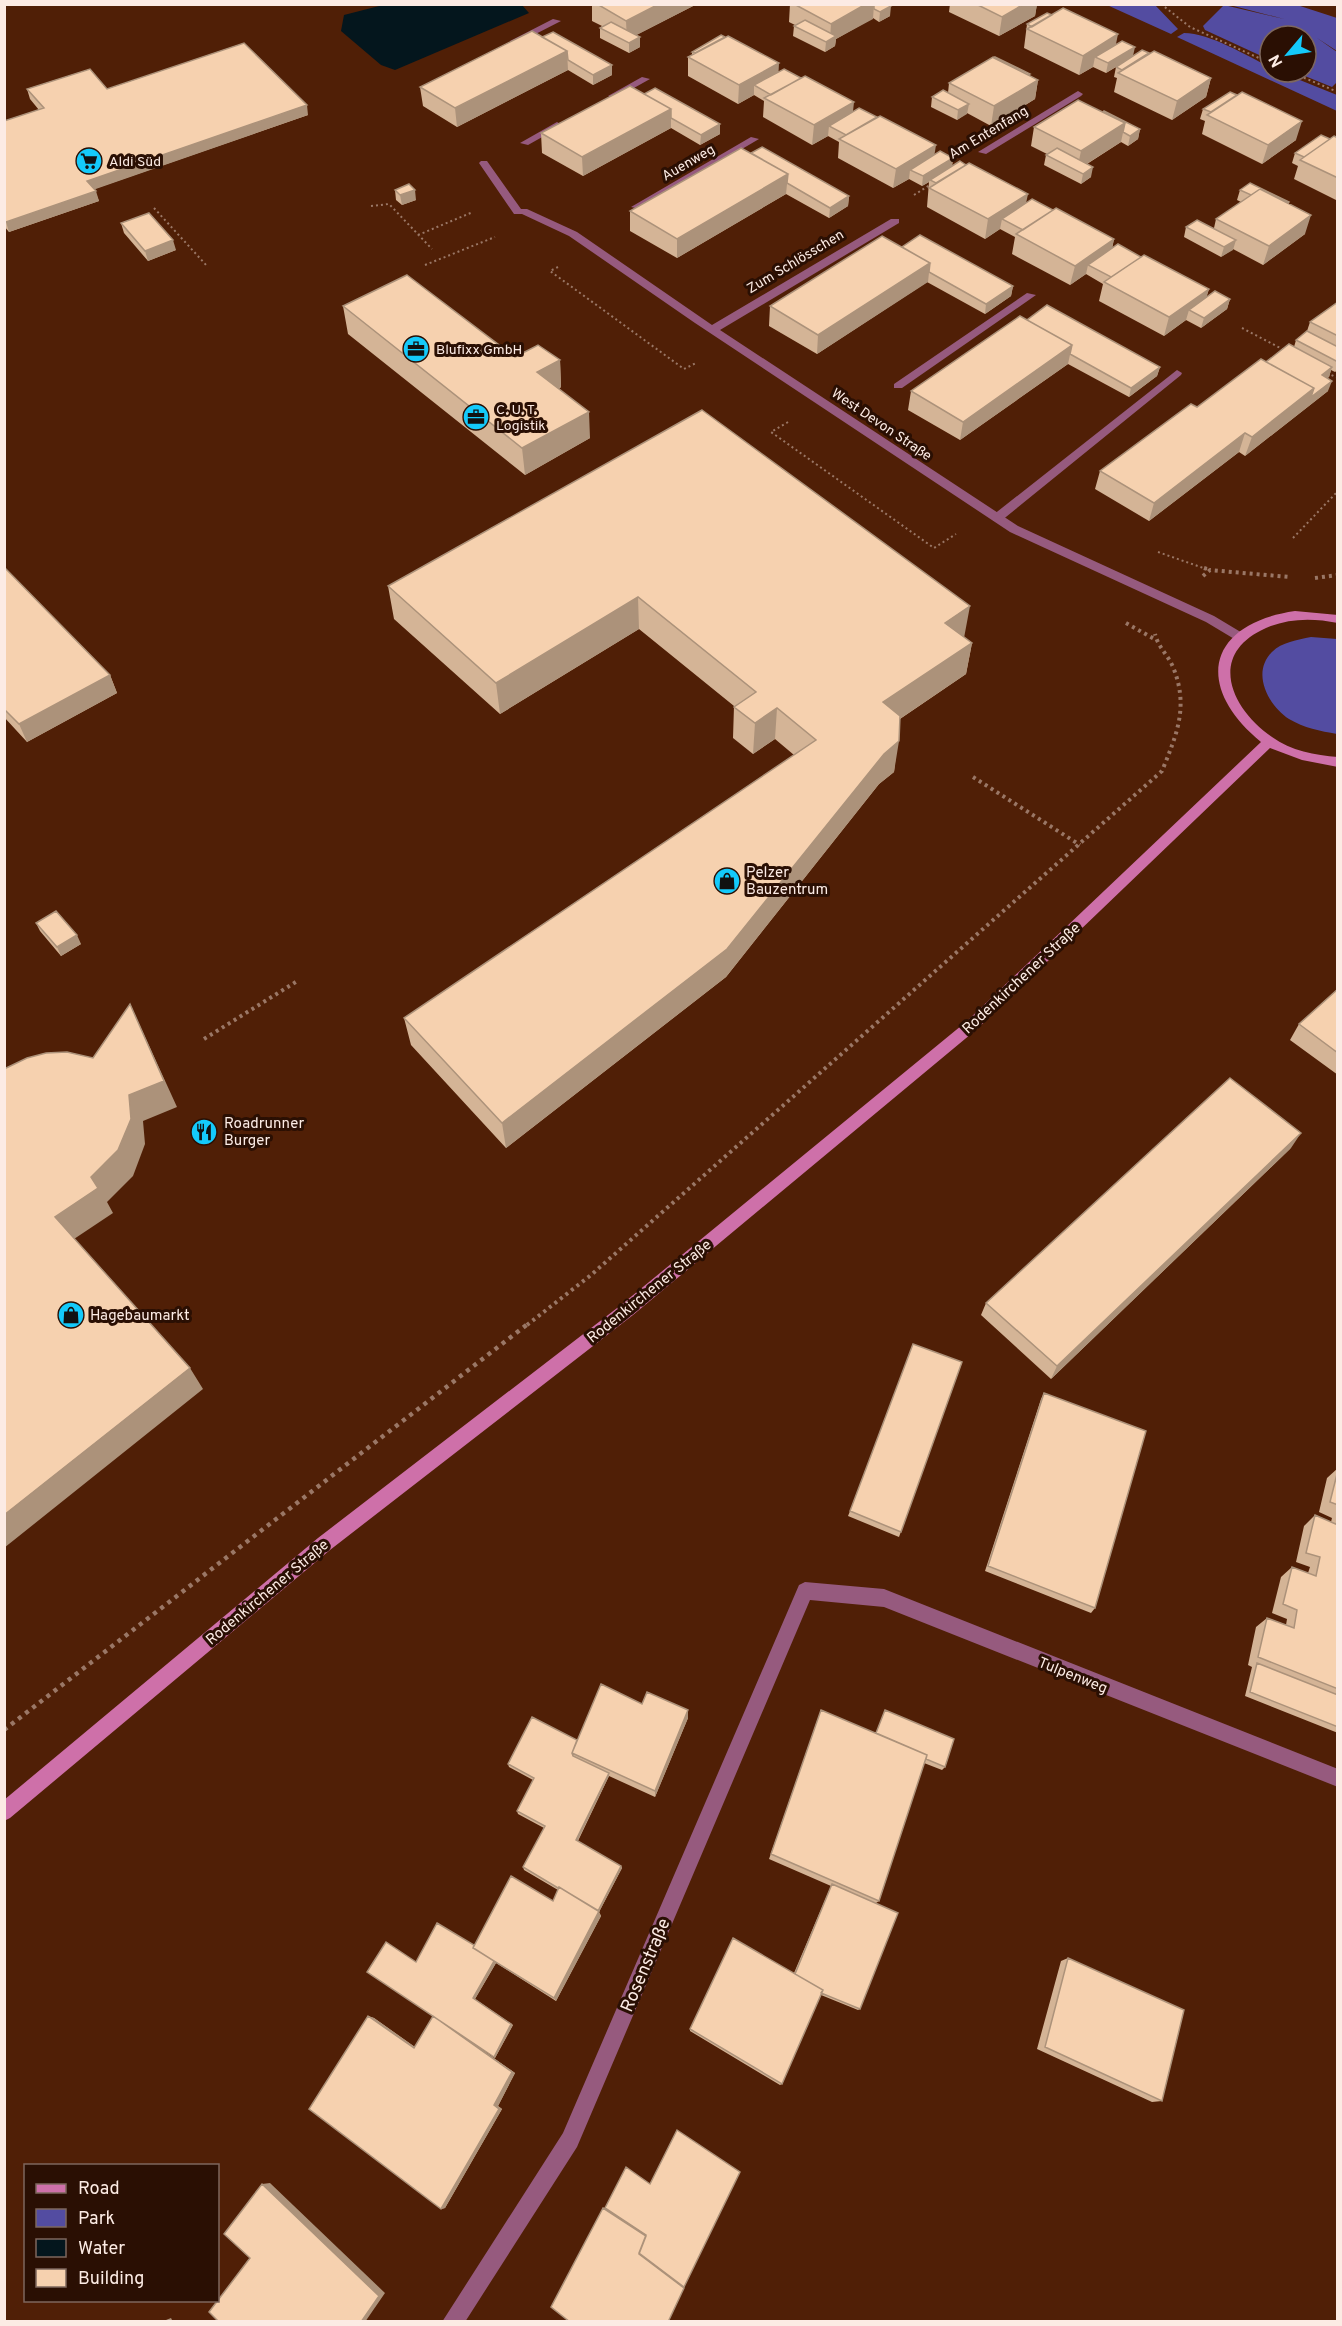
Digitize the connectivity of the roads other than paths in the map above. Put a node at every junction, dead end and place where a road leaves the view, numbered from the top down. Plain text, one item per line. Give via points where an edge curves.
1 (556, 21) dead end
2 (506, 45) edge
3 (645, 79) dead end
4 (1078, 94) dead end
5 (606, 100) edge
6 (565, 121) edge
7 (754, 139) dead end
8 (525, 143) dead end
9 (983, 152) road end
10 (484, 163) dead end
11 (636, 207) edge
12 (895, 221) dead end
13 (1031, 295) dead end
14 (713, 329) junction
15 (1177, 373) dead end
16 (898, 386) dead end
17 (997, 518) junction
18 (1338, 619) edge
19 (1240, 637) junction
20 (1269, 742) junction
21 (1338, 762) edge
22 (805, 1592) joint
23 (1338, 1778) edge
24 (4, 1812) edge
25 (452, 2322) edge

1 - 2 street
3 - 5 street
4 - 9 street, Am Entenfang
6 - 8 street
7 - 11 street, Auenweg
10 - 14 street, West Devon Straße via 520,211 573,234
12 - 14 street, Zum Schlösschen
13 - 16 street
14 - 17 street, West Devon Straße
15 - 17 street
17 - 19 street, West Devon Straße
18 - 19 main road via 1314,615 1278,618
19 - 20 main road via 1224,661 1223,685 1234,711
20 - 21 main road via 1304,756
20 - 24 main road, Rodenkirchener Straße via 972,1025 636,1302 324,1544
22 - 23 street, Tulpenweg via 884,1598
22 - 25 street, Rosenstraße via 570,2140

